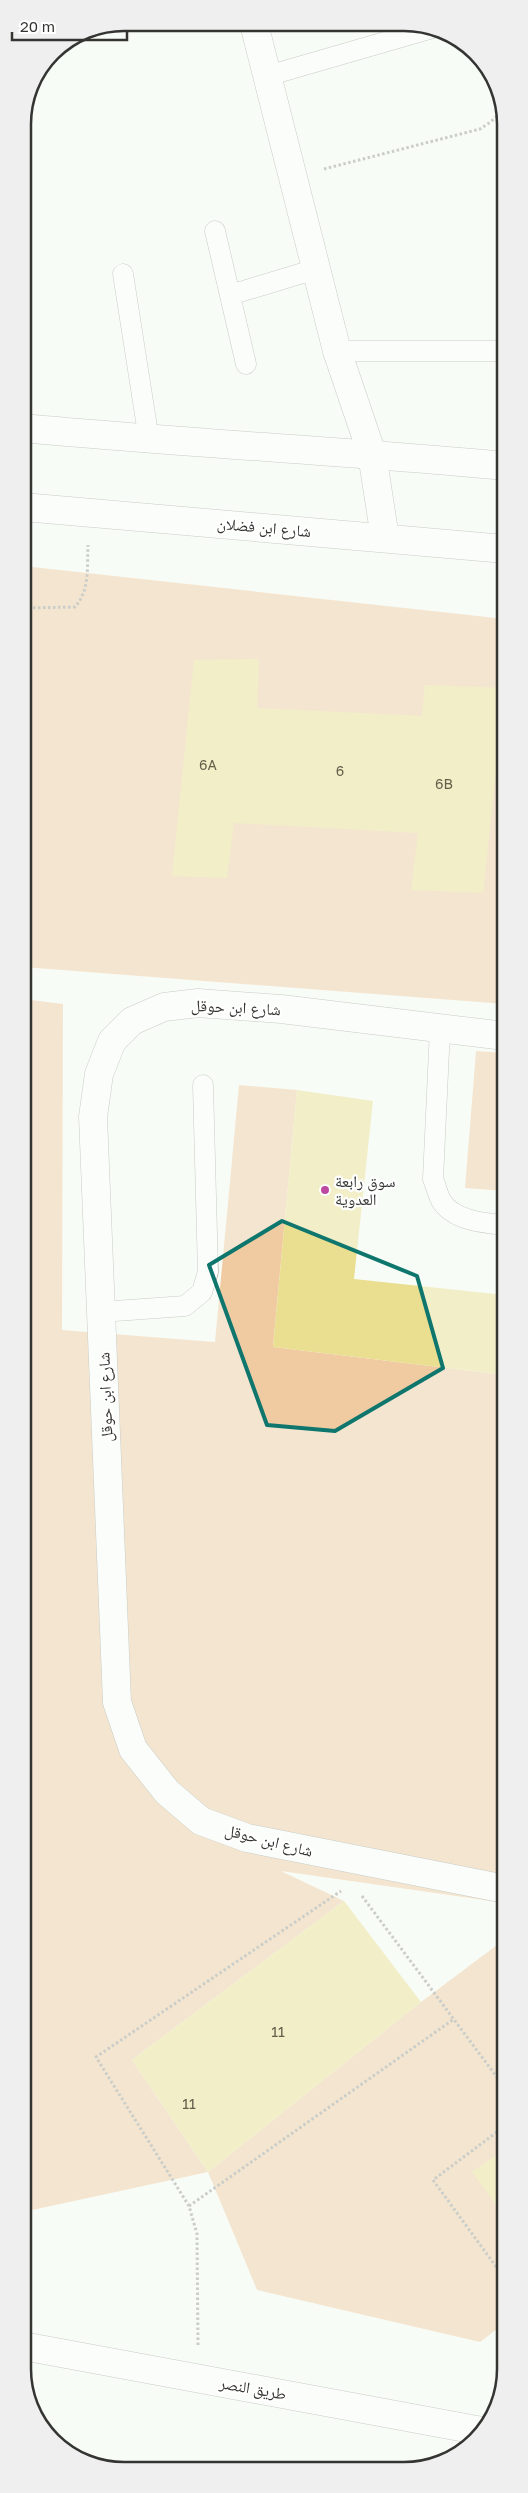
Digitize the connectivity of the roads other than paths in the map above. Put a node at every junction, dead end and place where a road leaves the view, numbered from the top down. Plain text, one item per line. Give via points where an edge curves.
1 (256, 31) edge
2 (418, 32) edge
3 (267, 76) junction
4 (215, 232) dead end
5 (316, 269) junction
6 (123, 274) dead end
7 (230, 295) junction
8 (338, 351) junction
9 (497, 351) edge
10 (246, 364) dead end
11 (31, 429) edge
12 (149, 440) junction
13 (372, 454) junction
14 (497, 465) edge
15 (31, 508) edge
16 (385, 538) junction
17 (497, 548) edge
18 (440, 1029) junction
19 (497, 1035) edge
20 (203, 1085) dead end
21 (497, 1224) edge
22 (101, 1312) junction
23 (497, 1887) edge
24 (31, 2347) edge
25 (474, 2430) edge

1 - 3 main road
2 - 3 lane
3 - 5 main road
4 - 7 lane
5 - 7 lane
5 - 8 main road
6 - 12 lane
7 - 10 lane
8 - 9 lane
8 - 13 main road
11 - 12 main road
12 - 13 main road
13 - 14 main road
13 - 16 main road
15 - 16 main road, شارع ابن فضلان
16 - 17 main road, شارع ابن فضلان
18 - 19 main road, شارع ابن حوقل
18 - 21 lane via 433,1179 442,1202 454,1214
18 - 22 main road, شارع ابن حوقل via 280,1009 198,1003 164,1007 132,1021 112,1041 99,1074 94,1117
20 - 22 lane via 208,1272 202,1292 185,1306
22 - 23 main road, شارع ابن حوقل via 117,1702 133,1749 166,1792 201,1821 247,1838
24 - 25 main road, طريق النصر

